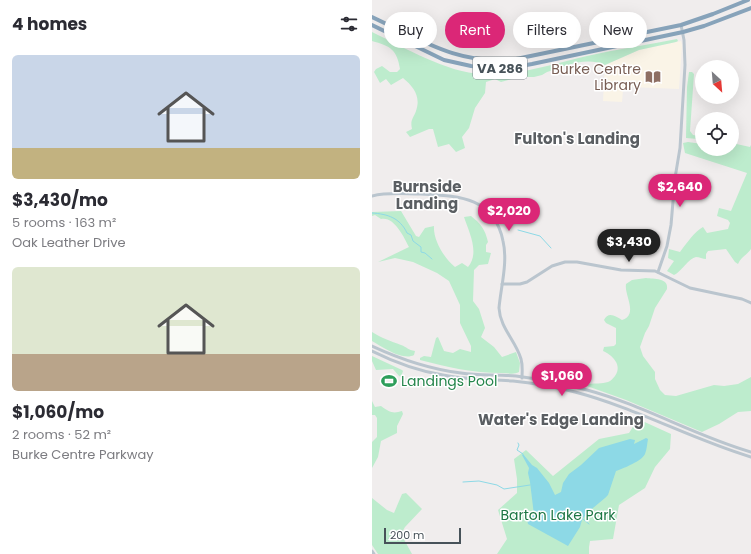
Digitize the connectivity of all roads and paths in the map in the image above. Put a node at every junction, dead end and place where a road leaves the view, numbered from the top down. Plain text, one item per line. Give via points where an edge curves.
1 (748, 0) edge
2 (751, 8) edge
3 (372, 17) edge
4 (372, 25) edge
5 (681, 25) junction
6 (683, 32) junction
7 (372, 196) edge
8 (658, 272) junction
9 (502, 284) junction
10 (751, 303) edge
11 (372, 346) edge
12 (372, 351) edge
13 (522, 377) junction
14 (521, 382) junction
15 (751, 452) edge
16 (751, 457) edge
17 (372, 551) edge
18 (374, 554) edge

1 - 5 highway, VA 286
2 - 6 highway, VA 286
3 - 5 highway, VA 286 via 438,48 465,57 488,60 516,59
4 - 6 highway, VA 286 via 444,60 489,68 532,64
5 - 6 street
6 - 8 street via 685,65 670,236
7 - 9 street via 391,193 457,196 479,205 491,215 503,239 505,255
8 - 9 street via 565,262 545,269 524,283
8 - 10 street via 690,288
9 - 13 street via 500,317 521,358
11 - 13 street via 402,359 437,369 464,374
12 - 14 street via 413,368 442,375
13 - 14 street
13 - 15 street via 598,393 709,438
14 - 16 street via 598,398 711,444
17 - 18 street

